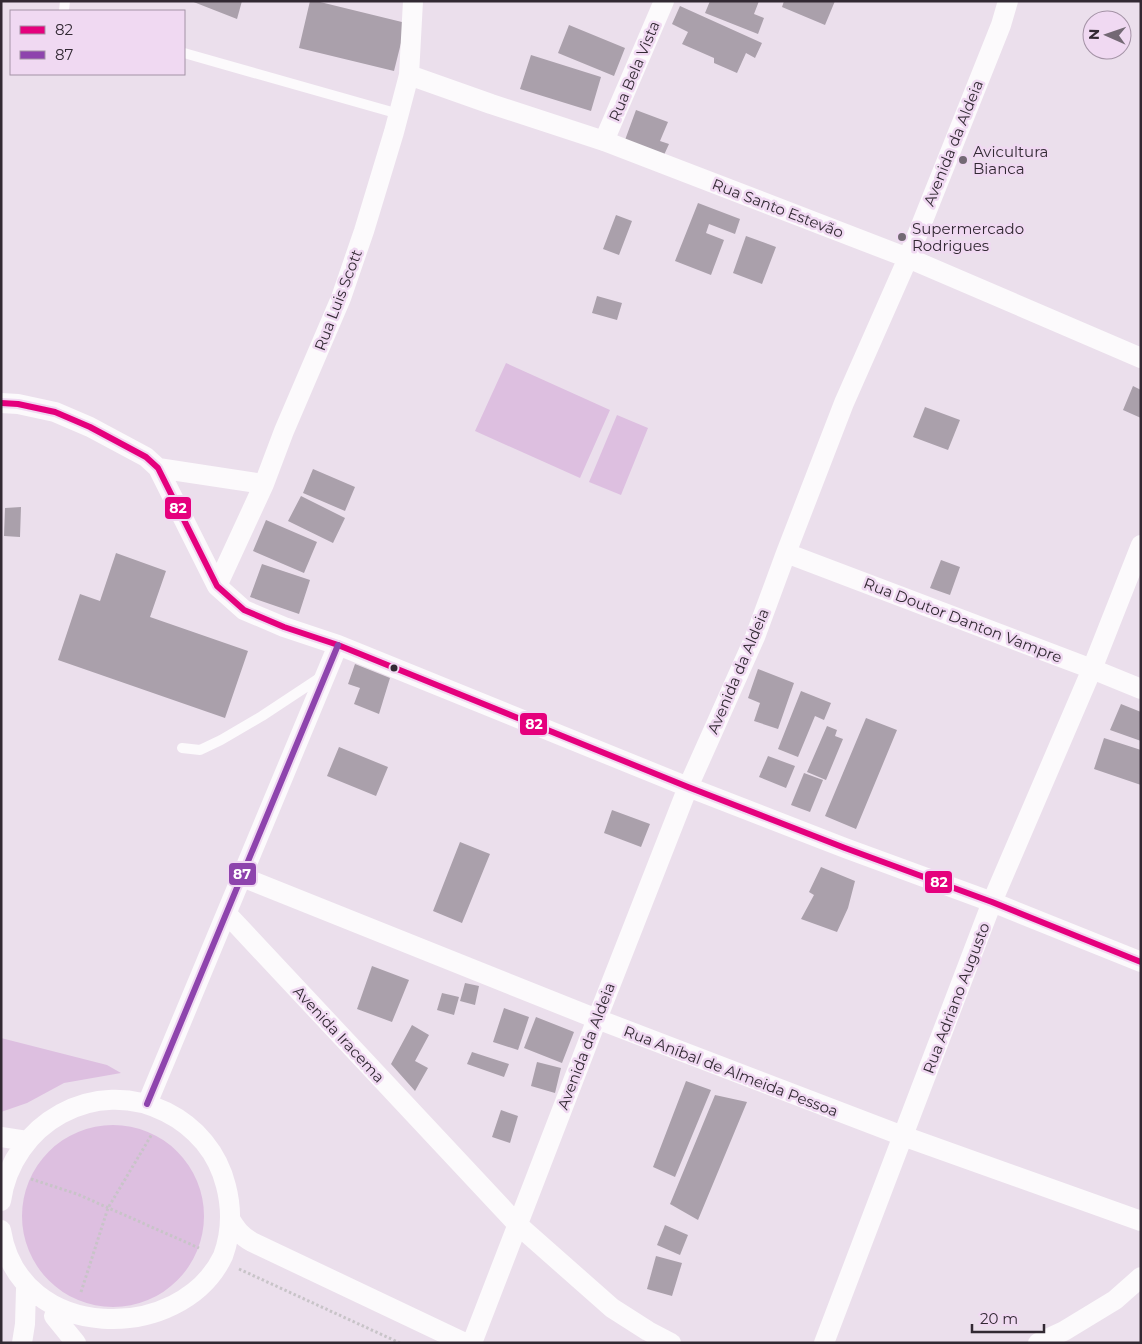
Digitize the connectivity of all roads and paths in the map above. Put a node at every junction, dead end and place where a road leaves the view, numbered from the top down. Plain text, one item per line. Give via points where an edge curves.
1 (413, 1) edge
2 (664, 1) edge
3 (1008, 1) edge
4 (185, 53) edge
5 (409, 75) junction
6 (398, 114) junction
7 (604, 141) junction
8 (908, 258) junction
9 (1141, 358) edge
10 (1, 403) edge
11 (158, 468) junction
12 (264, 484) junction
13 (1141, 545) edge
14 (786, 553) junction
15 (217, 586) junction
16 (338, 645) junction
17 (1092, 669) junction
18 (326, 673) junction
19 (1141, 689) edge
20 (182, 748) dead end
21 (688, 787) junction
22 (242, 877) junction
23 (992, 902) junction
24 (227, 914) junction
25 (1141, 962) edge
26 (597, 1019) junction
27 (147, 1104) junction
28 (152, 1134) dead end
29 (903, 1136) junction
30 (1, 1138) edge
31 (27, 1141) junction
32 (30, 1179) dead end
33 (1, 1201) edge
34 (108, 1208) junction
35 (230, 1219) junction
36 (1141, 1221) edge
37 (518, 1225) junction
38 (1, 1230) edge
39 (199, 1248) dead end
40 (1, 1264) edge
41 (232, 1265) dead end
42 (1141, 1278) edge
43 (22, 1283) junction
44 (79, 1301) dead end
45 (50, 1311) junction
46 (22, 1343) edge
47 (76, 1343) edge
48 (400, 1343) edge
49 (465, 1343) edge
50 (472, 1343) edge
51 (671, 1343) edge
52 (824, 1343) edge
53 (1038, 1343) edge

1 - 5 street, Rua Luis Scott
2 - 7 street, Rua Bela Vista
3 - 8 street, Avenida da Aldeia
4 - 6 lane
5 - 6 street, Rua Luis Scott
5 - 7 street, Rua Santo Estevão
6 - 12 street, Rua Luis Scott via 341,298
7 - 8 street, Rua Santo Estevão
8 - 9 street, Rua Santo Estevão
8 - 14 street, Avenida da Aldeia via 844,403
10 - 11 street via 55,412 146,457
11 - 12 street
11 - 15 street
12 - 15 street, Rua Luis Scott
13 - 17 street, Rua Adriano Augusto
14 - 17 street, Rua Doutor Danton Vampre
14 - 21 street, Avenida da Aldeia via 755,637
15 - 16 street via 244,610
16 - 18 street
16 - 21 street
17 - 19 street, Rua Doutor Danton Vampre
17 - 23 street, Rua Adriano Augusto
18 - 20 lane via 221,740 200,750
18 - 22 street
21 - 23 street
21 - 26 street, Avenida da Aldeia
22 - 24 street
22 - 26 street, Rua Aníbal de Almeida Pessoa
23 - 25 street
23 - 29 street, Rua Adriano Augusto
24 - 27 street
24 - 37 street, Avenida Iracema
26 - 29 street, Rua Aníbal de Almeida Pessoa
26 - 37 street, Avenida da Aldeia
27 - 31 street via 121,1100 82,1105 47,1122
27 - 35 street via 183,1122 209,1148 224,1177
28 - 34 path
29 - 36 street, Rua Aníbal de Almeida Pessoa
29 - 52 street, Rua Adriano Augusto
30 - 31 street
31 - 33 street via 8,1173
32 - 34 path
34 - 39 path
34 - 44 path
35 - 45 street via 224,1254 206,1286 180,1311 159,1322 124,1331 100,1330 66,1320
35 - 49 street via 242,1236 252,1242
37 - 50 street, Avenida da Aldeia
37 - 51 street, Avenida Iracema via 612,1308
38 - 43 street via 6,1253
40 - 43 street
41 - 48 path
42 - 53 street via 1115,1300
43 - 45 street
43 - 46 street via 25,1324
45 - 47 street

